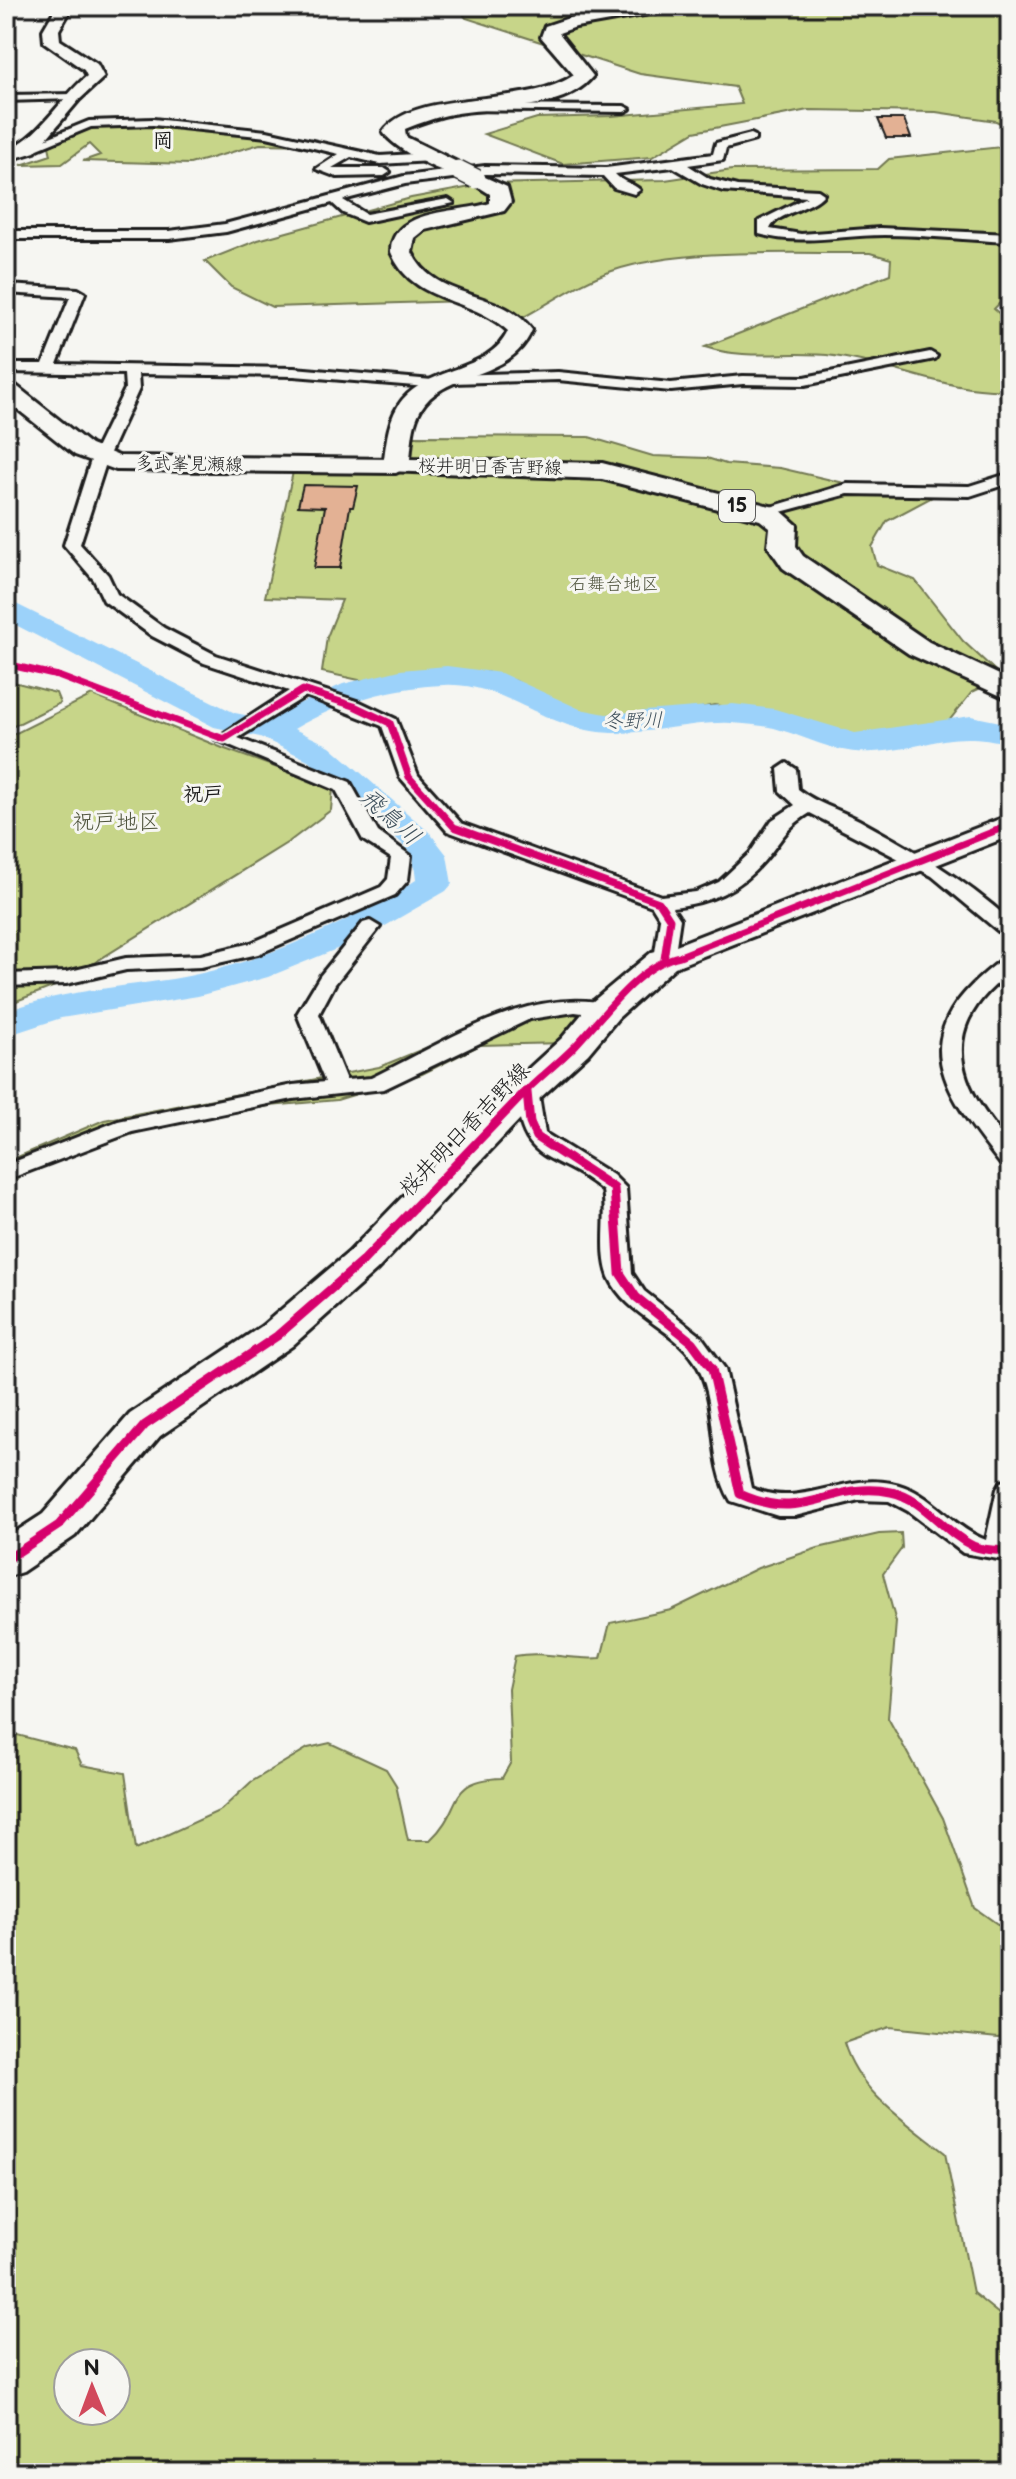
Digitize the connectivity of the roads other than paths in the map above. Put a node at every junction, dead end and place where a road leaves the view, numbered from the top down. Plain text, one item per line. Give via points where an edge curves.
1 (65, 6) edge
2 (666, 6) edge
3 (73, 96) junction
4 (6, 98) edge
5 (449, 108) junction
6 (624, 109) dead end
7 (751, 138) dead end
8 (29, 148) junction
9 (347, 154) junction
10 (6, 156) edge
11 (431, 157) junction
12 (678, 165) junction
13 (606, 172) junction
14 (461, 175) junction
15 (634, 190) dead end
16 (336, 200) junction
17 (448, 203) dead end
18 (6, 235) edge
19 (1010, 238) edge
20 (6, 289) edge
21 (930, 356) dead end
22 (6, 368) edge
23 (48, 370) junction
24 (131, 371) junction
25 (445, 381) junction
26 (6, 389) edge
27 (100, 457) junction
28 (396, 466) junction
29 (1010, 478) edge
30 (762, 512) junction
31 (303, 690) junction
32 (1010, 691) edge
33 (787, 769) dead end
34 (809, 805) junction
35 (1010, 825) edge
36 (917, 862) junction
37 (659, 902) junction
38 (370, 927) dead end
39 (1010, 931) edge
40 (664, 959) junction
41 (1010, 963) edge
42 (6, 980) edge
43 (605, 1010) junction
44 (338, 1088) junction
45 (527, 1090) junction
46 (1010, 1161) edge
47 (6, 1173) edge
48 (1010, 1489) edge
49 (1006, 1551) edge
50 (6, 1560) edge

1 - 3 street via 51,30 52,42 91,67 96,77
2 - 5 main road, 桜井明日香吉野線 via 551,30 550,37 584,76 577,82 543,95
3 - 4 street
3 - 8 street
5 - 6 street
5 - 11 main road, 桜井明日香吉野線 via 407,121 393,132 399,141
7 - 12 street via 725,142 719,157
8 - 9 street via 89,124 153,122 267,134
8 - 10 street
9 - 11 street via 380,160
9 - 14 street via 322,169
11 - 14 main road, 桜井明日香吉野線
12 - 13 street
12 - 19 street via 707,183 749,193 818,194 811,203 781,211 763,224 764,231 779,237 821,239 863,232
13 - 14 street via 485,170
13 - 15 street via 618,185
14 - 16 street via 404,180
14 - 25 main road, 桜井明日香吉野線 via 500,191 501,202 418,226 399,245 407,264 441,292 495,311 520,330 508,351
16 - 17 street via 358,216 372,218
16 - 18 street via 226,228 169,235
20 - 23 street via 78,293
21 - 25 street via 805,381 671,387 558,376
22 - 23 street
23 - 24 street
24 - 25 street via 322,373
24 - 27 street via 132,389
25 - 28 main road, 桜井明日香吉野線 via 415,399
26 - 27 street, 多武峯見瀬線 via 83,450
27 - 28 street, 多武峯見瀬線 via 116,463
27 - 31 street via 72,545 102,579 110,597 158,632 210,659
28 - 30 main road, 桜井明日香吉野線 / 15 via 602,471
29 - 30 street via 970,491 847,489
30 - 32 main road, 15 via 784,525 782,546 793,562 919,648
31 - 37 street via 390,723 409,777 454,827
31 - 42 street via 232,734 343,786 370,836 401,856 398,880 381,895 258,948 201,961 126,964 66,978
33 - 34 street via 789,791
34 - 36 street
34 - 37 street via 779,824 757,857 726,886 700,898
35 - 36 main road, 桜井明日香吉野線
36 - 39 street via 965,891
36 - 40 main road, 桜井明日香吉野線
37 - 40 street via 670,919
38 - 44 street via 316,992 308,1014
40 - 43 main road, 桜井明日香吉野線
41 - 46 street via 967,1001 950,1053 957,1090
43 - 44 street via 575,1006 525,1013 409,1071 376,1084
43 - 45 main road, 桜井明日香吉野線
44 - 47 street via 126,1126
45 - 49 street via 532,1131 540,1142 614,1188 620,1274 631,1291 702,1350 714,1372 740,1494 762,1507 795,1508 878,1490 922,1505 974,1547
45 - 50 main road, 桜井明日香吉野線 via 363,1261 277,1336 145,1425 59,1525
48 - 49 street via 999,1534

